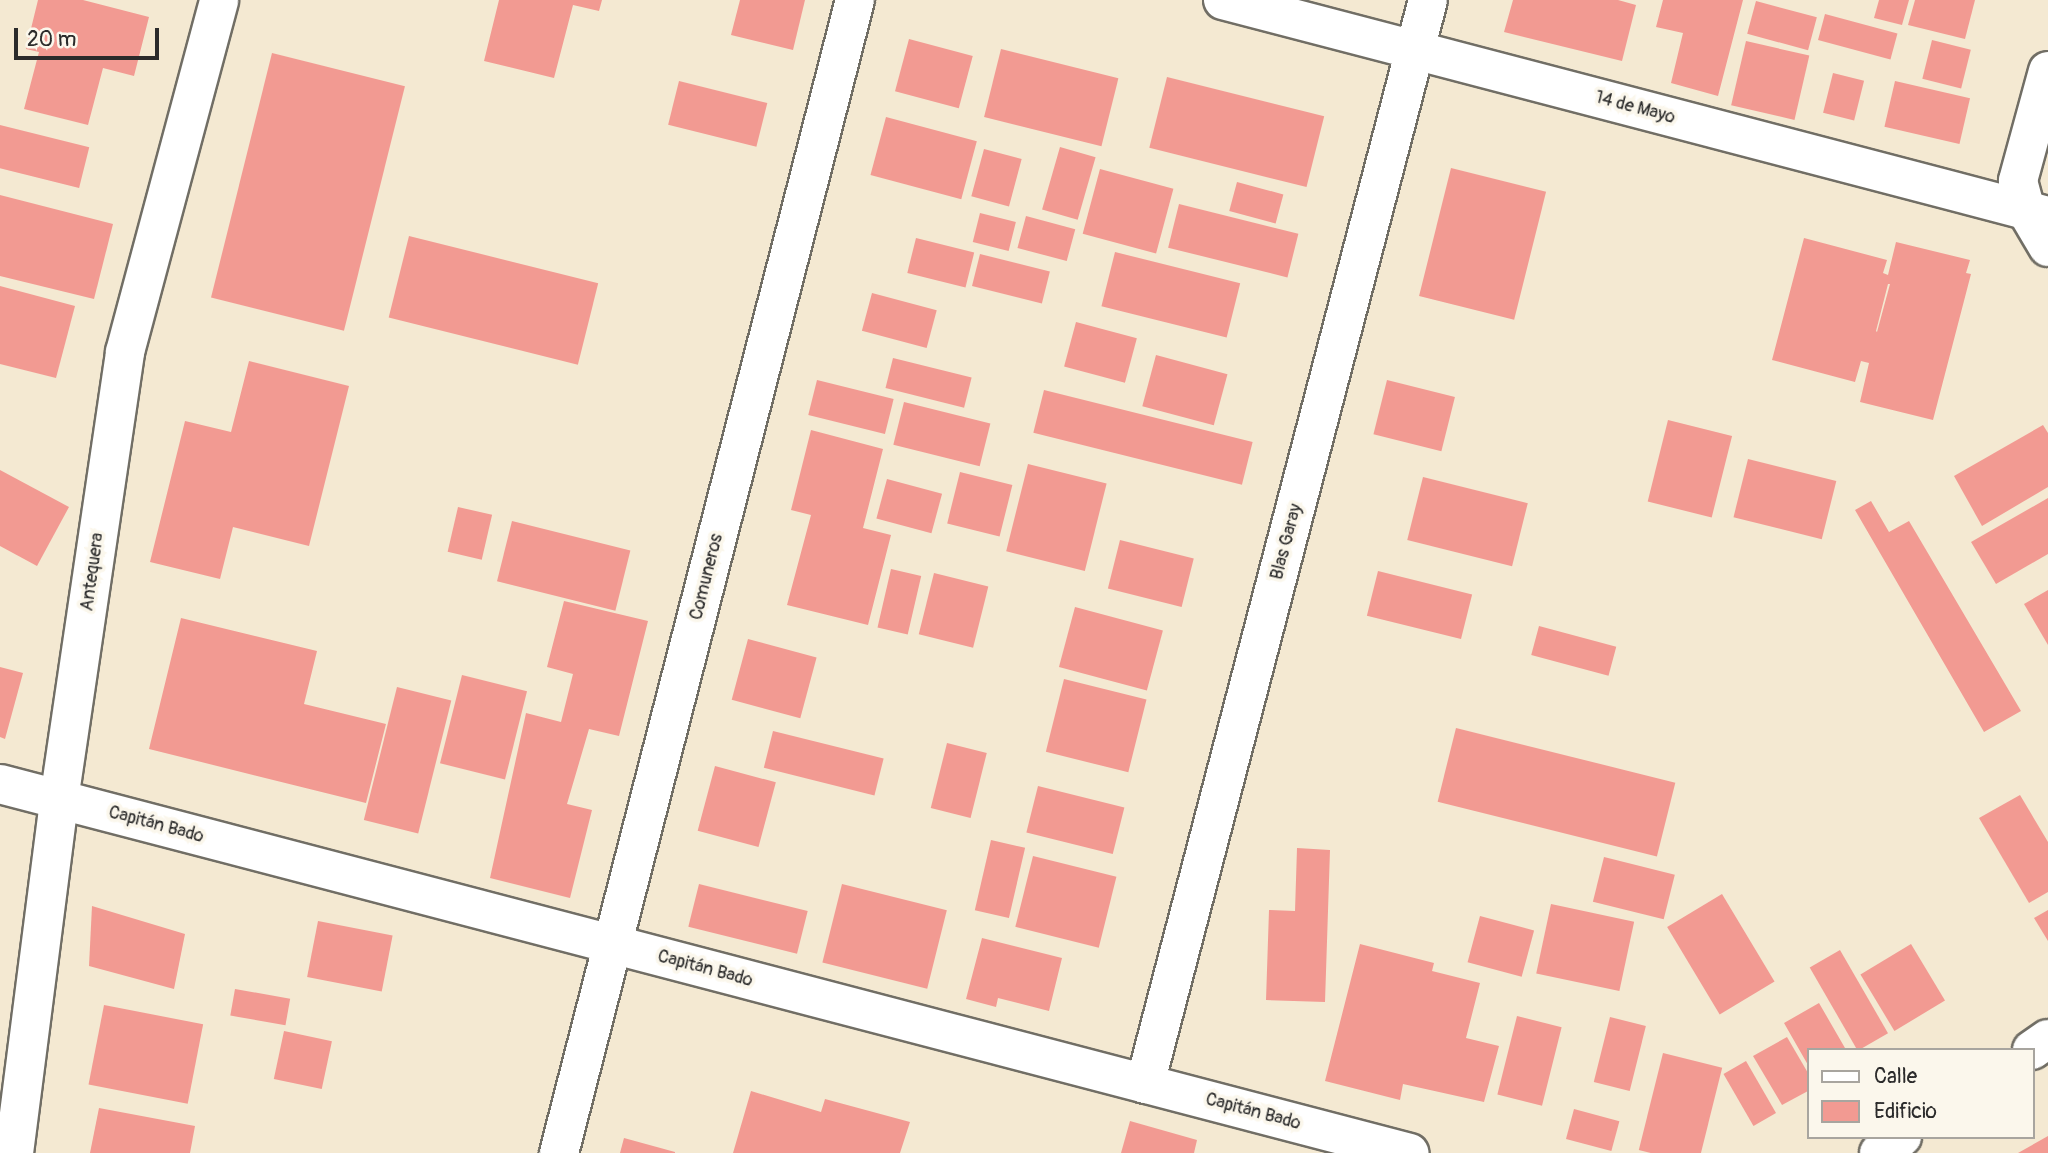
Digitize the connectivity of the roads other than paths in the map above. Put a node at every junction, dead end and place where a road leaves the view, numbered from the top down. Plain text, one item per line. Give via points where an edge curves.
1 (219, 0) edge
2 (855, 0) edge
3 (1223, 0) edge
4 (1428, 0) edge
5 (1415, 50) junction
6 (2048, 71) edge
7 (2037, 213) edge
8 (2048, 247) edge
9 (0, 784) edge
10 (59, 800) junction
11 (612, 944) junction
12 (1146, 1084) junction
13 (1899, 1139) edge
14 (14, 1153) edge
15 (559, 1153) edge
16 (1410, 1153) edge
17 (1879, 1153) edge

1 - 10 street, Antequera via 125,352
2 - 11 street, Comuneros
3 - 5 street, 14 de Mayo
4 - 5 street, Blas Garay
5 - 7 street, 14 de Mayo
5 - 12 street, Blas Garay
6 - 7 street via 2018,181
7 - 8 street
9 - 10 street, Capitán Bado
10 - 11 street, Capitán Bado
10 - 14 street, Antequera
11 - 12 street, Capitán Bado
11 - 15 street, Comuneros
12 - 16 street, Capitán Bado
13 - 17 street

